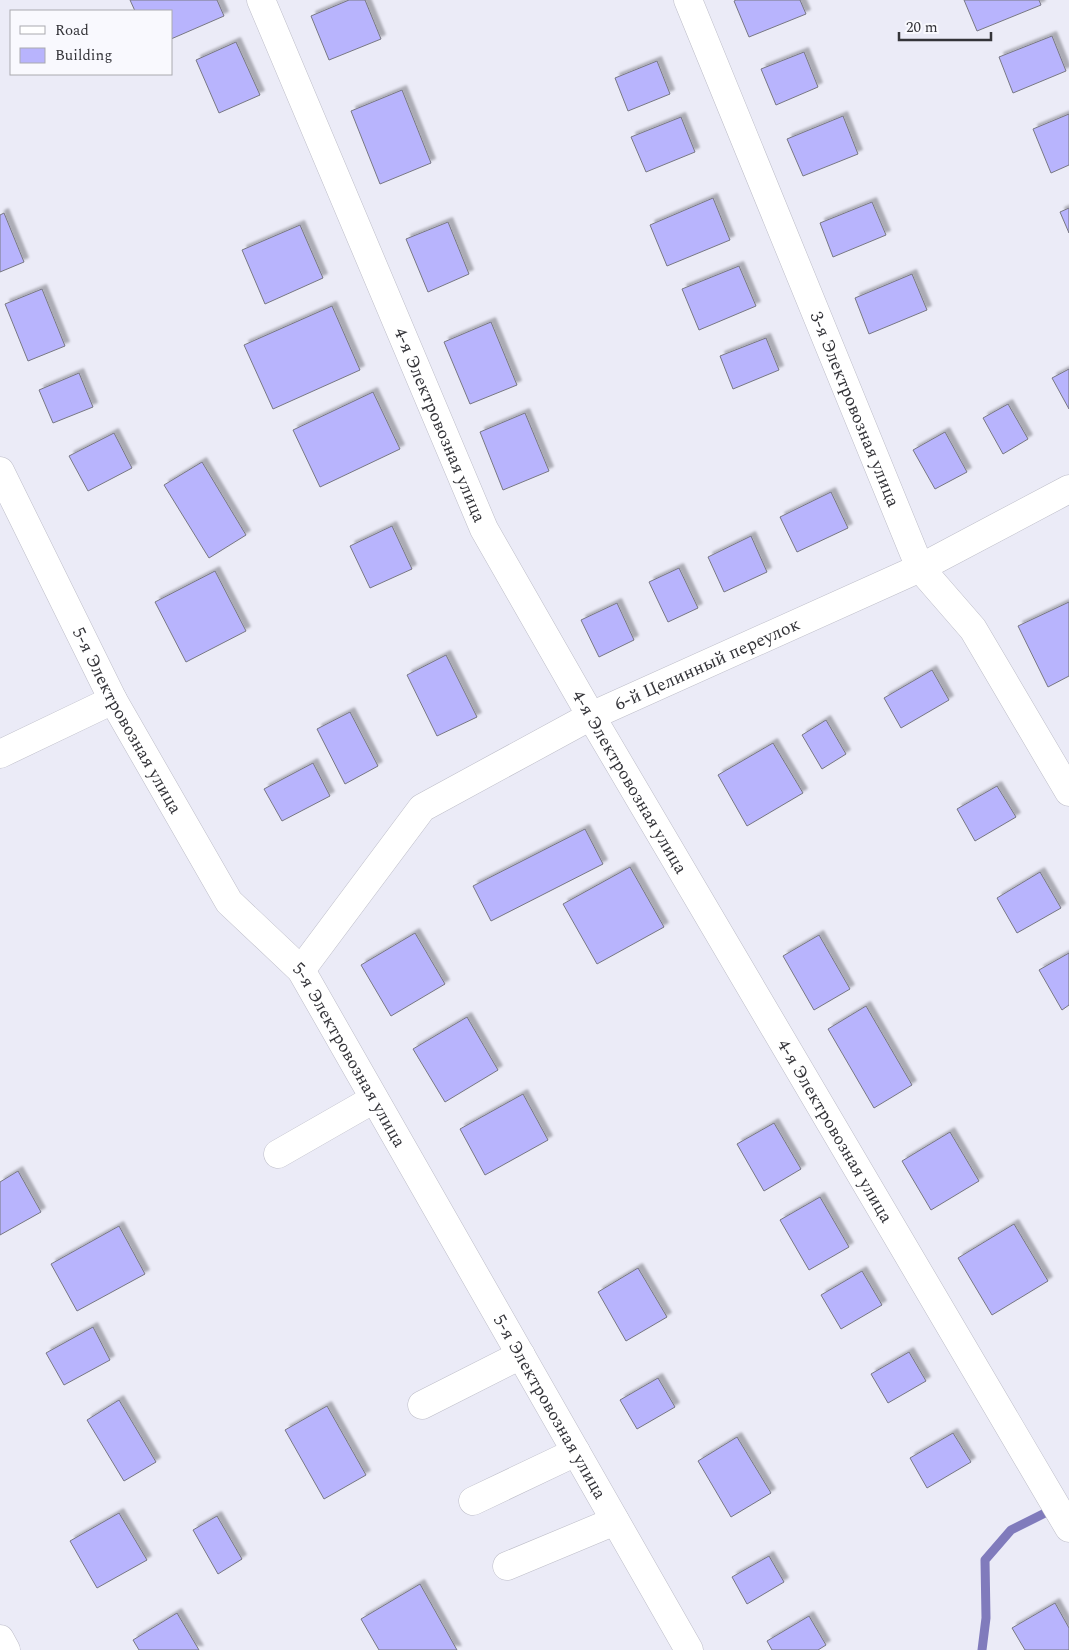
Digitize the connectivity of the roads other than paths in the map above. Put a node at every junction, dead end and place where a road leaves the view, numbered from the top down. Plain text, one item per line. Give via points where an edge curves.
1 (261, 0) edge
2 (688, 0) edge
3 (0, 471) edge
4 (1069, 489) edge
5 (920, 568) junction
6 (113, 700) junction
7 (590, 716) junction
8 (0, 754) edge
9 (1069, 792) edge
10 (301, 970) junction
11 (374, 1099) junction
12 (278, 1154) dead end
13 (521, 1355) junction
14 (422, 1405) dead end
15 (576, 1452) junction
16 (472, 1501) dead end
17 (616, 1521) junction
18 (1069, 1528) edge
19 (507, 1566) dead end
20 (0, 1639) edge
21 (679, 1646) edge
22 (6, 1650) edge

1 - 7 street, 4-я Электровозная улица via 484,529
2 - 5 street, 3-я Электровозная улица
3 - 6 street, 5-я Электровозная улица
4 - 5 street, 6-й Целинный переулок
5 - 7 street, 6-й Целинный переулок
5 - 9 street, 3-я Электровозная улица via 972,629
6 - 8 street
6 - 10 street, 5-я Электровозная улица via 229,902
7 - 10 street, 6-й Целинный переулок via 422,808
7 - 18 street, 4-я Электровозная улица
10 - 11 street, 5-я Электровозная улица
11 - 12 street
11 - 13 street, 5-я Электровозная улица
13 - 14 street
13 - 15 street, 5-я Электровозная улица
15 - 16 street
15 - 17 street, 5-я Электровозная улица
17 - 19 street
17 - 21 street, 5-я Электровозная улица
20 - 22 street

